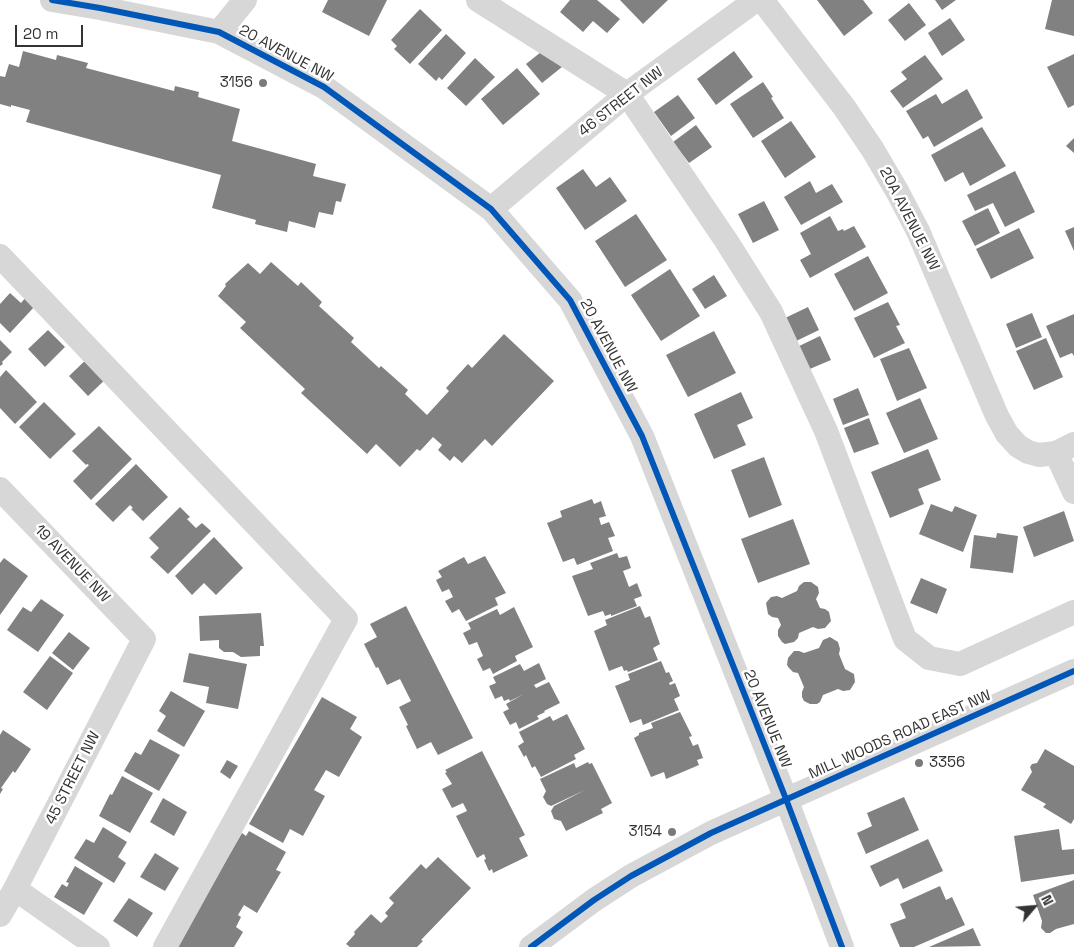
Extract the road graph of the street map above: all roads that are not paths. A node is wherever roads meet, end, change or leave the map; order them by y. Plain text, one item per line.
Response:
1 (52, 0) edge
2 (245, 0) edge
3 (756, 0) edge
4 (762, 0) edge
5 (484, 1) edge
6 (218, 32) junction
7 (627, 94) junction
8 (491, 209) junction
9 (0, 256) edge
10 (1065, 448) edge
11 (0, 489) edge
12 (1074, 492) edge
13 (1074, 612) edge
14 (144, 640) joint
15 (1074, 671) edge
16 (786, 799) junction
17 (15, 889) junction
18 (0, 915) edge
19 (98, 947) edge
20 (165, 947) edge
21 (532, 947) edge
22 (842, 947) edge

1 - 6 street, 20 AVENUE NW
2 - 6 street
3 - 7 street, 46 STREET NW
4 - 10 street, 20A AVENUE NW
5 - 7 street
6 - 8 street, 20 AVENUE NW
7 - 8 street, 46 STREET NW
7 - 13 street
8 - 16 street, 20 AVENUE NW
9 - 20 street
10 - 12 street
11 - 14 street, 19 AVENUE NW
14 - 17 street, 45 STREET NW
15 - 16 street, MILL WOODS ROAD EAST NW
16 - 21 street, MILL WOODS ROAD EAST NW
16 - 22 street, 20 AVENUE NW
17 - 18 street, 45 STREET NW
17 - 19 street

